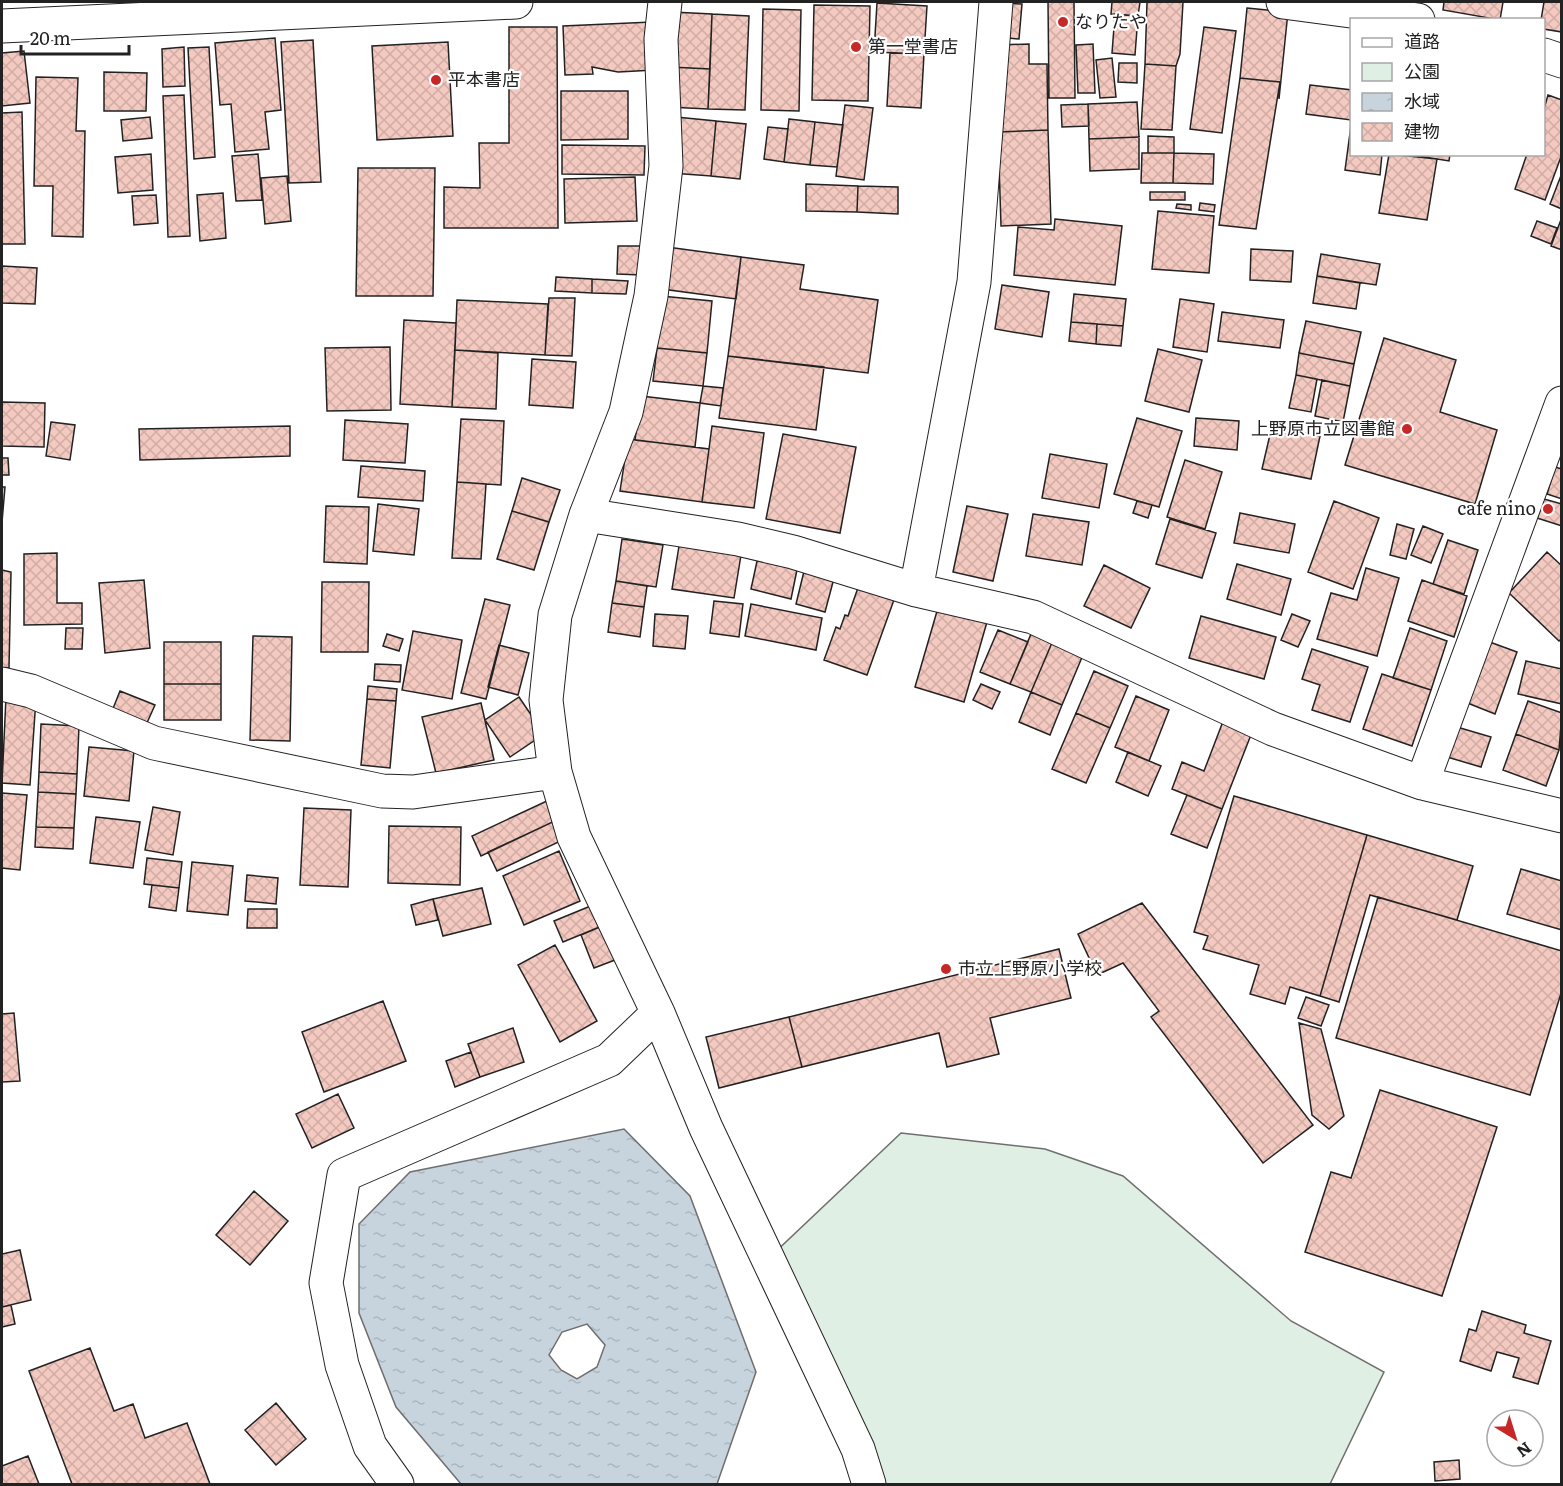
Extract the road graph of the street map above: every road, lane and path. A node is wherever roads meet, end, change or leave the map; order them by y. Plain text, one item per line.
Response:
1 (516, 2) edge
2 (665, 2) edge
3 (996, 2) edge
4 (1283, 2) edge
5 (1403, 18) edge
6 (2, 26) edge
7 (1545, 56) edge
8 (1562, 61) edge
9 (1562, 403) edge
10 (586, 515) junction
11 (916, 590) junction
12 (2, 684) edge
13 (555, 772) junction
14 (1422, 783) junction
15 (1562, 816) edge
16 (658, 1013) junction
17 (397, 1485) edge
18 (869, 1485) edge

1 - 6 main road
2 - 10 main road
3 - 11 main road
4 - 5 main road
7 - 8 main road
9 - 14 main road
10 - 11 main road
10 - 13 main road
11 - 14 main road
12 - 13 main road
13 - 16 main road
14 - 15 main road
16 - 17 main road
16 - 18 main road

